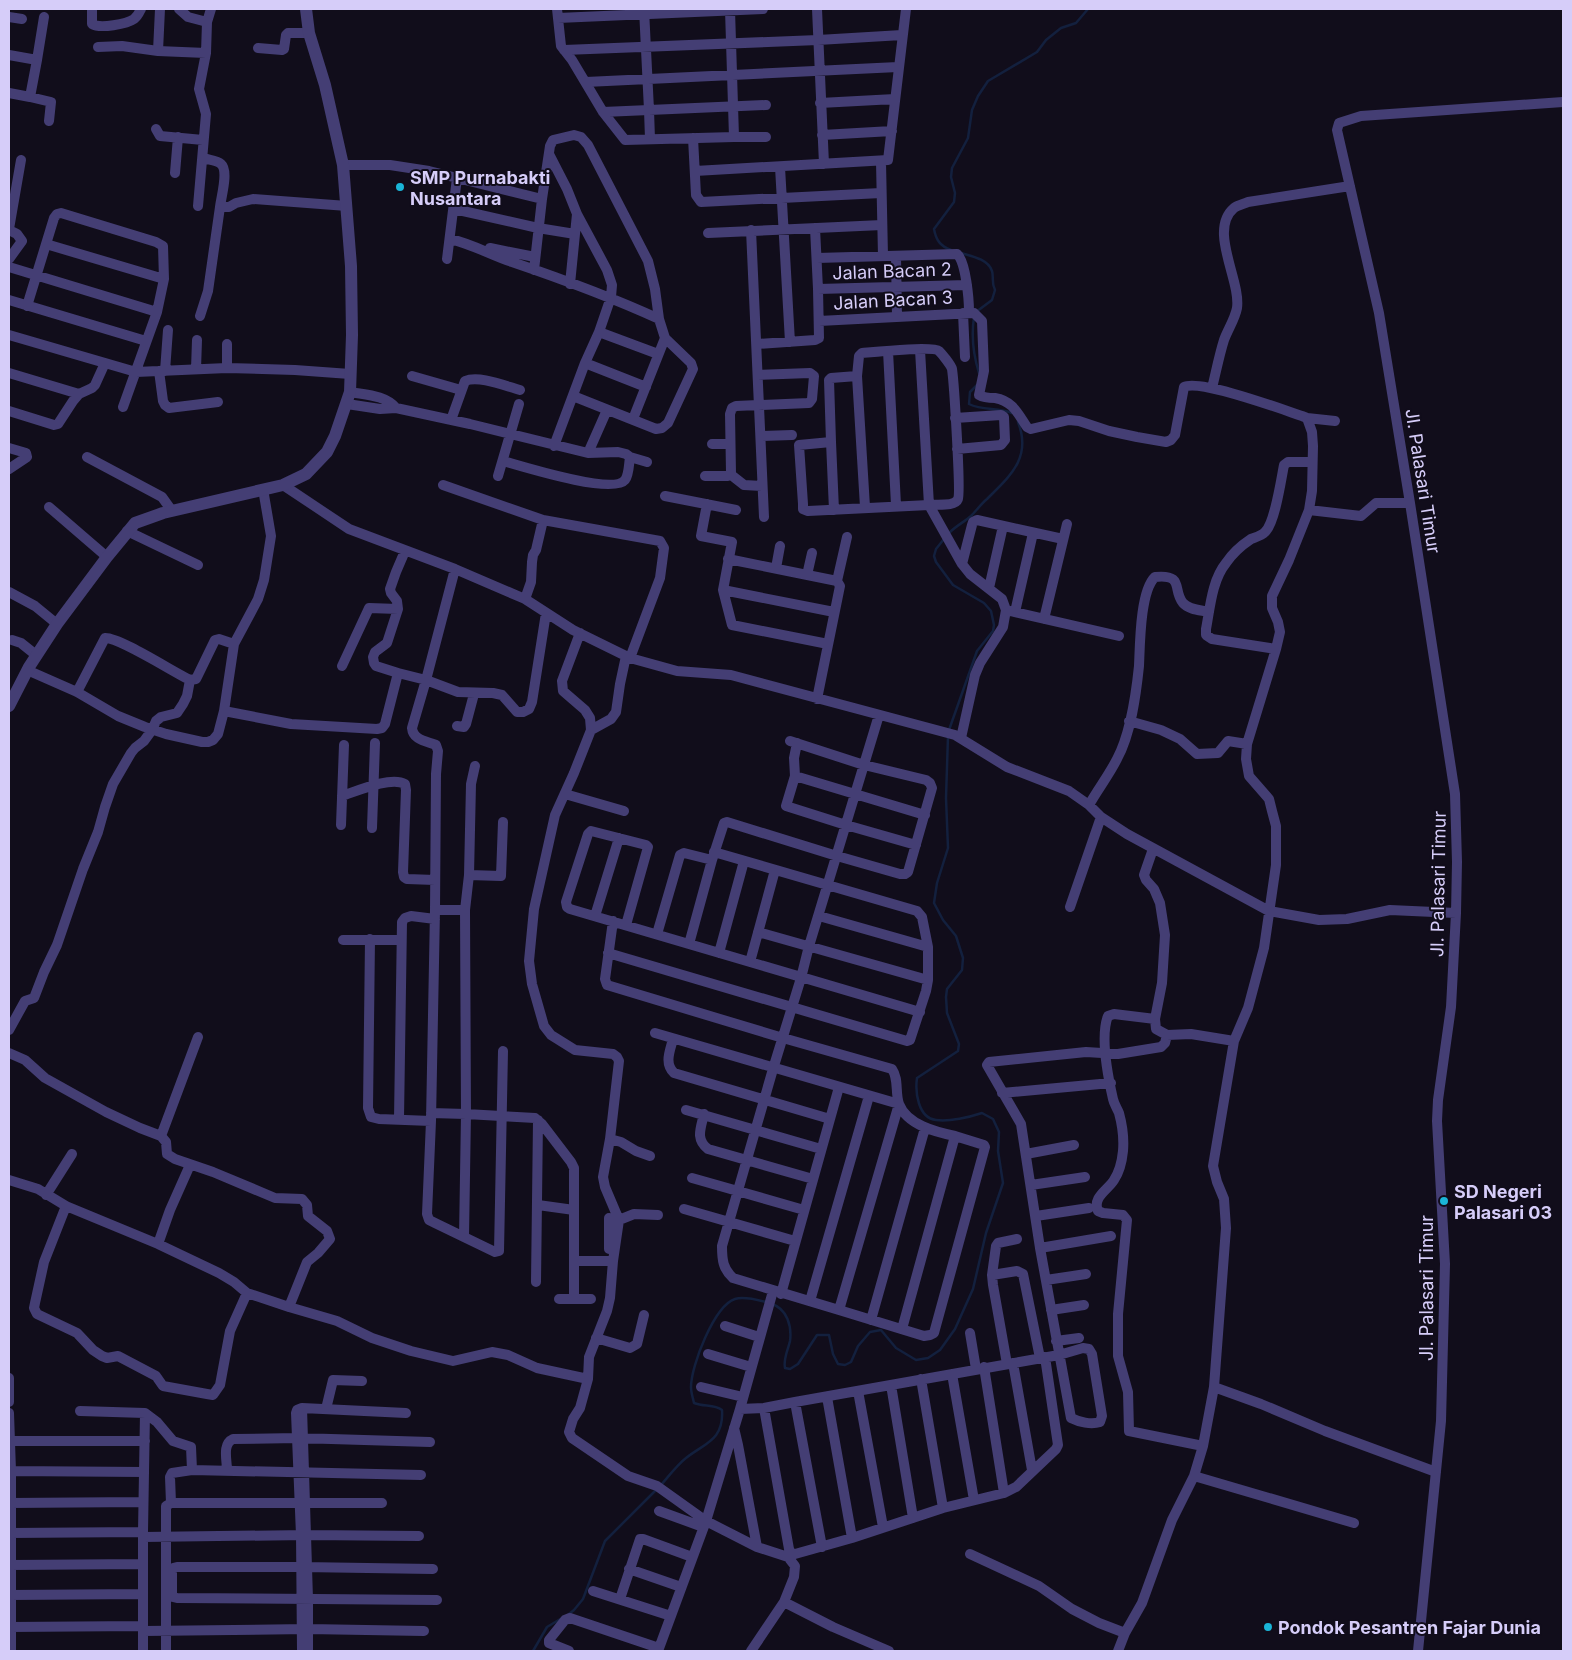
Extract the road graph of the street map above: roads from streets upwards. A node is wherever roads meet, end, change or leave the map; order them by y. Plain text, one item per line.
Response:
1 (92, 9) edge
2 (141, 9) edge
3 (160, 9) edge
4 (178, 9) edge
5 (211, 9) edge
6 (306, 9) edge
7 (763, 9) edge
8 (817, 9) edge
9 (906, 9) edge
10 (723, 10) edge
11 (644, 11) edge
12 (558, 13) edge
13 (9, 17) edge
14 (44, 17) dead end
15 (22, 19) dead end
16 (207, 22) junction
17 (309, 33) junction
18 (902, 35) junction
19 (818, 40) junction
20 (731, 43) junction
21 (645, 46) junction
22 (98, 47) dead end
23 (258, 48) dead end
24 (564, 50) junction
25 (158, 51) junction
26 (206, 53) junction
27 (9, 55) edge
28 (37, 60) junction
29 (898, 67) junction
30 (819, 70) junction
31 (732, 74) junction
32 (647, 78) junction
33 (586, 82) junction
34 (9, 93) edge
35 (30, 97) junction
36 (895, 99) junction
37 (1563, 102) edge
38 (820, 103) junction
39 (734, 105) junction
40 (766, 105) dead end
41 (649, 110) junction
42 (603, 112) junction
43 (49, 121) dead end
44 (156, 129) dead end
45 (892, 131) junction
46 (822, 134) junction
47 (178, 137) junction
48 (734, 137) junction
49 (766, 137) dead end
50 (650, 138) junction
51 (693, 138) junction
52 (203, 140) junction
53 (549, 154) junction
54 (203, 158) junction
55 (21, 160) dead end
56 (881, 162) junction
57 (343, 164) junction
58 (824, 164) junction
59 (780, 167) junction
60 (695, 171) junction
61 (175, 173) dead end
62 (458, 178) junction
63 (1350, 186) junction
64 (881, 193) junction
65 (542, 199) junction
66 (782, 199) junction
67 (198, 206) dead end
68 (347, 206) junction
69 (220, 207) junction
70 (454, 209) junction
71 (577, 214) junction
72 (882, 225) junction
73 (538, 228) junction
74 (815, 228) junction
75 (784, 229) junction
76 (751, 230) junction
77 (10, 231) edge
78 (708, 233) dead end
79 (575, 234) junction
80 (450, 239) junction
81 (46, 244) junction
82 (471, 245) junction
83 (883, 256) junction
84 (896, 257) junction
85 (535, 258) junction
86 (817, 258) junction
87 (9, 259) edge
88 (447, 259) dead end
89 (9, 267) edge
90 (534, 270) junction
91 (36, 275) junction
92 (164, 279) junction
93 (570, 284) junction
94 (967, 284) junction
95 (896, 288) junction
96 (818, 289) junction
97 (611, 297) junction
98 (9, 300) edge
99 (27, 306) junction
100 (157, 312) junction
101 (971, 314) junction
102 (200, 316) dead end
103 (897, 317) junction
104 (659, 319) junction
105 (819, 321) junction
106 (168, 330) dead end
107 (599, 332) junction
108 (9, 335) edge
109 (665, 338) junction
110 (196, 340) dead end
111 (146, 341) junction
112 (790, 342) junction
113 (227, 344) dead end
114 (757, 344) junction
115 (920, 350) junction
116 (888, 351) junction
117 (658, 354) junction
118 (965, 357) dead end
119 (585, 362) junction
120 (105, 363) junction
121 (227, 368) junction
122 (196, 369) junction
123 (162, 371) junction
124 (136, 372) junction
125 (9, 373) edge
126 (350, 374) junction
127 (758, 375) junction
128 (412, 376) dead end
129 (814, 376) junction
130 (857, 376) junction
131 (829, 380) junction
132 (646, 386) junction
133 (1212, 388) junction
134 (461, 390) junction
135 (520, 390) dead end
136 (79, 394) junction
137 (573, 396) junction
138 (348, 398) junction
139 (218, 402) dead end
140 (519, 404) dead end
141 (759, 406) junction
142 (123, 407) dead end
143 (607, 410) junction
144 (9, 411) edge
145 (955, 418) junction
146 (1307, 418) junction
147 (633, 419) junction
148 (451, 420) junction
149 (1335, 421) dead end
150 (510, 433) junction
151 (792, 435) dead end
152 (761, 436) junction
153 (831, 442) junction
154 (712, 444) dead end
155 (730, 444) junction
156 (554, 446) junction
157 (9, 448) edge
158 (957, 449) junction
159 (588, 453) junction
160 (87, 457) dead end
161 (630, 457) junction
162 (503, 461) junction
163 (647, 462) dead end
164 (1312, 462) junction
165 (9, 469) edge
166 (730, 474) junction
167 (498, 476) dead end
168 (705, 476) dead end
169 (283, 485) junction
170 (443, 485) dead end
171 (762, 486) junction
172 (263, 489) junction
173 (664, 496) dead end
174 (1410, 503) junction
175 (707, 504) junction
176 (929, 505) junction
177 (896, 506) junction
178 (49, 507) dead end
179 (866, 507) junction
180 (736, 510) dead end
181 (834, 510) junction
182 (1309, 510) junction
183 (172, 511) junction
184 (764, 517) dead end
185 (543, 520) junction
186 (1067, 524) dead end
187 (1003, 526) junction
188 (127, 531) junction
189 (1033, 533) junction
190 (847, 537) dead end
191 (1063, 540) junction
192 (780, 546) dead end
193 (405, 551) junction
194 (812, 553) dead end
195 (106, 557) junction
196 (728, 559) junction
197 (962, 564) junction
198 (198, 565) dead end
199 (776, 568) junction
200 (455, 569) junction
201 (807, 575) junction
202 (837, 581) junction
203 (989, 588) junction
204 (723, 590) junction
205 (9, 592) edge
206 (525, 599) junction
207 (398, 609) junction
208 (1011, 611) junction
209 (834, 612) junction
210 (1210, 612) junction
211 (546, 613) junction
212 (1044, 619) junction
213 (57, 624) junction
214 (580, 634) junction
215 (1119, 636) dead end
216 (12, 640) dead end
217 (234, 644) junction
218 (828, 644) junction
219 (1276, 649) junction
220 (36, 655) junction
221 (628, 657) junction
222 (342, 666) dead end
223 (27, 670) junction
224 (398, 673) junction
225 (190, 680) junction
226 (426, 680) junction
227 (77, 692) junction
228 (474, 694) junction
229 (817, 698) junction
230 (9, 706) edge
231 (224, 711) junction
232 (879, 715) junction
233 (1129, 721) junction
234 (457, 726) dead end
235 (152, 730) junction
236 (591, 730) junction
237 (958, 737) junction
238 (375, 743) dead end
239 (1247, 744) junction
240 (344, 745) dead end
241 (864, 764) junction
242 (474, 766) dead end
243 (795, 776) junction
244 (374, 785) junction
245 (565, 794) junction
246 (855, 794) junction
247 (342, 796) junction
248 (1089, 805) junction
249 (624, 811) dead end
250 (925, 815) junction
251 (1101, 817) junction
252 (503, 822) dead end
253 (341, 825) dead end
254 (846, 825) junction
255 (372, 828) dead end
256 (619, 838) junction
257 (916, 844) junction
258 (1153, 849) junction
259 (713, 856) junction
260 (837, 856) junction
261 (744, 860) junction
262 (775, 870) junction
263 (470, 875) junction
264 (435, 880) junction
265 (828, 886) junction
266 (1070, 907) dead end
267 (465, 910) junction
268 (1269, 911) junction
269 (1456, 913) junction
270 (435, 914) junction
271 (595, 916) junction
272 (819, 916) junction
273 (612, 921) junction
274 (626, 925) junction
275 (758, 932) junction
276 (657, 934) junction
277 (370, 939) junction
278 (343, 940) dead end
279 (401, 940) junction
280 (689, 944) junction
281 (809, 946) junction
282 (928, 947) junction
283 (718, 953) junction
284 (608, 954) junction
285 (750, 962) junction
286 (801, 978) junction
287 (928, 980) junction
288 (792, 1007) junction
289 (920, 1012) junction
290 (1155, 1019) junction
291 (9, 1030) edge
292 (655, 1033) dead end
293 (1167, 1035) junction
294 (198, 1037) dead end
295 (783, 1038) junction
296 (673, 1039) junction
297 (1234, 1041) junction
298 (503, 1051) dead end
299 (9, 1053) edge
300 (1105, 1053) junction
301 (773, 1069) junction
302 (1111, 1083) junction
303 (838, 1087) junction
304 (1002, 1093) junction
305 (869, 1096) junction
306 (765, 1099) junction
307 (899, 1104) junction
308 (686, 1110) dead end
309 (466, 1114) junction
310 (704, 1114) junction
311 (502, 1116) junction
312 (431, 1117) junction
313 (830, 1119) junction
314 (399, 1120) junction
315 (538, 1120) junction
316 (925, 1128) junction
317 (756, 1129) junction
318 (160, 1136) junction
319 (955, 1136) junction
320 (610, 1139) junction
321 (1074, 1146) dead end
322 (821, 1149) junction
323 (72, 1154) dead end
324 (1026, 1154) junction
325 (650, 1156) dead end
326 (747, 1161) junction
327 (190, 1165) junction
328 (1085, 1177) dead end
329 (692, 1178) dead end
330 (813, 1179) junction
331 (9, 1180) edge
332 (1031, 1185) junction
333 (738, 1191) junction
334 (46, 1195) junction
335 (538, 1205) junction
336 (66, 1206) junction
337 (1089, 1208) dead end
338 (684, 1209) dead end
339 (574, 1210) junction
340 (804, 1210) junction
341 (658, 1215) dead end
342 (1036, 1216) junction
343 (614, 1219) junction
344 (729, 1222) junction
345 (1111, 1236) dead end
346 (464, 1237) junction
347 (1017, 1238) dead end
348 (795, 1241) junction
349 (158, 1244) junction
350 (1040, 1248) junction
351 (574, 1260) junction
352 (611, 1261) junction
353 (1086, 1274) dead end
354 (992, 1275) junction
355 (1046, 1280) junction
356 (536, 1282) dead end
357 (248, 1293) junction
358 (775, 1294) junction
359 (559, 1299) dead end
360 (574, 1299) junction
361 (591, 1299) dead end
362 (810, 1301) junction
363 (1084, 1305) dead end
364 (289, 1307) junction
365 (839, 1310) junction
366 (1051, 1310) junction
367 (644, 1315) dead end
368 (871, 1320) junction
369 (725, 1326) dead end
370 (902, 1329) junction
371 (970, 1334) dead end
372 (759, 1337) junction
373 (596, 1338) junction
374 (1079, 1338) dead end
375 (1056, 1341) junction
376 (708, 1354) dead end
377 (1059, 1354) junction
378 (1042, 1357) junction
379 (1010, 1363) junction
380 (750, 1367) junction
381 (980, 1368) junction
382 (952, 1374) junction
383 (9, 1378) edge
384 (588, 1379) junction
385 (921, 1379) junction
386 (362, 1381) dead end
387 (891, 1385) junction
388 (1214, 1386) junction
389 (701, 1387) dead end
390 (858, 1391) junction
391 (827, 1396) junction
392 (743, 1397) junction
393 (9, 1402) edge
394 (795, 1402) junction
395 (764, 1408) junction
396 (326, 1409) junction
397 (740, 1409) junction
398 (80, 1410) dead end
399 (406, 1412) dead end
400 (9, 1413) edge
401 (145, 1413) junction
402 (734, 1427) junction
403 (301, 1439) junction
404 (9, 1441) edge
405 (145, 1441) junction
406 (430, 1442) dead end
407 (1203, 1446) junction
408 (192, 1470) junction
409 (227, 1470) junction
410 (1032, 1470) junction
411 (302, 1471) junction
412 (10, 1472) edge
413 (144, 1472) junction
414 (1436, 1472) junction
415 (421, 1475) dead end
416 (1194, 1476) junction
417 (1004, 1493) junction
418 (974, 1500) junction
419 (143, 1502) junction
420 (10, 1503) edge
421 (172, 1503) junction
422 (303, 1504) junction
423 (382, 1504) dead end
424 (943, 1508) junction
425 (659, 1512) dead end
426 (913, 1518) junction
427 (1354, 1523) dead end
428 (705, 1524) junction
429 (883, 1527) junction
430 (10, 1533) edge
431 (143, 1535) junction
432 (304, 1535) junction
433 (419, 1536) dead end
434 (166, 1537) junction
435 (852, 1538) junction
436 (757, 1547) junction
437 (822, 1548) junction
438 (970, 1554) dead end
439 (789, 1555) junction
440 (692, 1557) junction
441 (143, 1564) junction
442 (10, 1566) edge
443 (304, 1567) junction
444 (433, 1569) dead end
445 (629, 1569) junction
446 (681, 1587) junction
447 (593, 1591) dead end
448 (143, 1594) junction
449 (10, 1595) edge
450 (305, 1598) junction
451 (437, 1600) dead end
452 (620, 1600) junction
453 (784, 1602) junction
454 (671, 1616) junction
455 (10, 1627) edge
456 (143, 1628) junction
457 (305, 1629) junction
458 (166, 1631) junction
459 (424, 1631) dead end
460 (1125, 1633) junction
461 (658, 1650) edge
462 (11, 1651) edge
463 (143, 1651) edge
464 (166, 1651) edge
465 (302, 1651) edge
466 (308, 1651) edge
467 (569, 1651) edge
468 (751, 1651) edge
469 (889, 1651) edge
470 (1118, 1651) edge
471 (1418, 1651) edge

1 - 2 street
3 - 25 street
4 - 16 street
5 - 16 street
6 - 17 street
7 - 10 street
8 - 19 street
9 - 18 street
10 - 11 street
10 - 20 street
11 - 12 street
11 - 21 street
12 - 24 street
13 - 15 street
14 - 28 street
16 - 26 street
17 - 23 street
17 - 57 street
18 - 19 street
18 - 29 street
19 - 20 street
19 - 30 street
20 - 21 street
20 - 31 street
21 - 24 street
21 - 32 street
22 - 25 street
24 - 33 street
25 - 26 street
26 - 52 street
27 - 28 street
28 - 35 street
29 - 30 street
29 - 36 street
30 - 31 street
30 - 38 street
31 - 32 street
31 - 39 street
32 - 33 street
32 - 41 street
33 - 42 street
34 - 35 street
35 - 43 street
36 - 38 street
36 - 45 street
37 - 63 street, Jl. Palasari Timur
38 - 46 street
39 - 40 street
39 - 41 street
39 - 48 street
41 - 42 street
41 - 50 street
42 - 50 street
44 - 47 street
45 - 46 street
45 - 56 street
46 - 58 street
47 - 52 street
47 - 61 street
48 - 49 street
48 - 51 street
50 - 51 street
51 - 60 street
52 - 54 street
53 - 65 street
53 - 71 street
53 - 104 street
54 - 67 street
54 - 69 street
55 - 77 street
56 - 58 street
56 - 64 street
57 - 62 street
57 - 68 street
58 - 59 street
59 - 60 street
59 - 66 street
60 - 66 street
62 - 65 street
62 - 70 street
63 - 133 street
63 - 174 street, Jl. Palasari Timur
64 - 66 street
64 - 72 street
65 - 73 street
66 - 75 street
68 - 69 street
68 - 126 street
69 - 102 street
70 - 73 street
70 - 80 street
71 - 79 street
71 - 97 street
72 - 74 street
72 - 83 street
73 - 79 street
73 - 85 street
74 - 75 street
74 - 86 street
75 - 76 street
75 - 112 street
76 - 78 street
76 - 114 street
77 - 87 street
79 - 93 street
80 - 82 street
80 - 88 street
81 - 91 street
81 - 92 street
81 - 92 street
82 - 85 street
82 - 90 street
83 - 84 street
83 - 86 street
84 - 94 street
84 - 95 street
85 - 90 street
86 - 96 street
89 - 91 street
90 - 93 street
91 - 99 street
91 - 100 street
92 - 100 street
93 - 97 street
94 - 95 street, Jalan Bacan 2
94 - 101 street
95 - 96 street, Jalan Bacan 2
95 - 103 street
96 - 105 street
97 - 104 street
97 - 107 street
98 - 99 street
99 - 111 street
100 - 111 street
101 - 103 street, Jalan Bacan 3
101 - 118 street
101 - 133 street
103 - 105 street, Jalan Bacan 3
104 - 109 street
105 - 112 street
106 - 123 street
107 - 117 street
107 - 119 street
108 - 120 street
109 - 117 street
109 - 147 street
110 - 122 street
111 - 124 street
112 - 114 street
113 - 121 street
114 - 127 street
115 - 116 street
115 - 145 street
115 - 176 street
116 - 130 street
116 - 177 street
117 - 132 street
119 - 132 street
119 - 137 street
120 - 124 street
120 - 136 street
121 - 122 street
121 - 126 street
122 - 123 street
123 - 124 street
123 - 139 street
124 - 142 street
125 - 136 street
126 - 138 street
127 - 129 street
127 - 141 street
128 - 134 street
129 - 131 street
129 - 141 street
130 - 131 street
130 - 179 street
131 - 153 street
132 - 147 street
133 - 146 street
134 - 135 street
134 - 148 street
136 - 144 street
137 - 143 street
137 - 156 street
138 - 148 street
138 - 169 street
140 - 150 street
141 - 152 street
141 - 155 street
143 - 147 street
143 - 159 street
145 - 158 street
145 - 158 street
146 - 149 street
146 - 164 street
148 - 150 street
150 - 156 street
150 - 162 street
151 - 152 street
152 - 171 street
153 - 181 street
153 - 181 street
154 - 155 street
155 - 166 street
156 - 159 street
157 - 165 street
158 - 176 street
159 - 161 street
160 - 183 street
161 - 162 street
161 - 163 street
162 - 167 street
164 - 182 street
164 - 210 street
166 - 168 street
166 - 171 street
169 - 172 street
169 - 193 street
170 - 185 street
171 - 184 street
172 - 183 street
172 - 217 street
173 - 175 street
174 - 182 street
174 - 269 street, Jl. Palasari Timur
175 - 180 street
175 - 196 street
176 - 177 street
176 - 197 street
177 - 179 street
178 - 195 street
179 - 181 street
182 - 219 street
183 - 188 street
185 - 206 street
185 - 221 street
186 - 191 street
187 - 189 street
187 - 197 street
187 - 203 street
188 - 195 street
188 - 198 street
189 - 191 street
189 - 208 street
190 - 202 street
191 - 212 street
192 - 199 street
193 - 200 street
193 - 207 street
194 - 201 street
195 - 213 street
196 - 199 street
196 - 204 street
197 - 203 street
199 - 201 street
200 - 206 street
200 - 226 street
201 - 202 street
202 - 209 street
203 - 208 street
204 - 209 street
204 - 218 street
205 - 213 street
206 - 211 street
207 - 222 street
207 - 224 street
208 - 212 street
208 - 237 street
209 - 218 street
210 - 219 street
210 - 233 street
211 - 214 street
211 - 228 street
212 - 215 street
213 - 220 street
214 - 221 street
214 - 236 street
216 - 220 street
217 - 225 street
217 - 231 street
218 - 229 street
219 - 239 street
220 - 223 street
221 - 229 street
221 - 236 street
223 - 227 street
223 - 230 street
224 - 226 street
224 - 231 street
225 - 227 street
225 - 235 street
226 - 228 street
226 - 264 street
227 - 235 street
228 - 234 street
229 - 232 street
231 - 235 street
232 - 237 street
232 - 241 street
233 - 239 street
233 - 248 street
235 - 291 street
236 - 245 street
237 - 248 street
238 - 244 street
239 - 268 street
240 - 247 street
241 - 243 street
241 - 246 street
241 - 250 street
242 - 263 street
243 - 246 street
243 - 254 street
244 - 247 street
244 - 255 street
244 - 264 street
245 - 249 street
245 - 320 street
246 - 250 street
246 - 254 street
247 - 253 street
248 - 251 street
250 - 257 street
251 - 258 street
251 - 266 street
252 - 263 street
254 - 257 street
254 - 260 street
256 - 271 street
256 - 271 street
256 - 274 street
257 - 260 street
258 - 268 street
258 - 290 street
259 - 260 street
259 - 261 street
259 - 276 street
259 - 280 street
260 - 265 street
261 - 262 street
261 - 283 street
262 - 265 street
262 - 275 street
263 - 267 street
264 - 270 street
265 - 272 street
265 - 282 street
267 - 270 street
267 - 309 street
268 - 269 street
268 - 297 street
269 - 414 street, Jl. Palasari Timur
270 - 279 street
270 - 312 street
271 - 273 street
272 - 281 street
272 - 282 street
273 - 274 street
273 - 284 street
274 - 276 street
275 - 281 street
275 - 285 street
276 - 280 street
277 - 278 street
277 - 279 street
277 - 314 street
279 - 314 street
280 - 283 street
281 - 286 street
281 - 287 street
282 - 287 street
283 - 285 street
284 - 288 street
284 - 295 street
285 - 286 street
286 - 288 street
286 - 289 street
287 - 289 street
288 - 289 street
288 - 295 street
290 - 293 street
290 - 300 street
292 - 296 street
293 - 297 street
293 - 300 street
294 - 318 street
295 - 301 street
295 - 307 street
296 - 301 street
296 - 306 street
297 - 388 street
298 - 311 street
299 - 318 street
300 - 302 street
300 - 304 street
301 - 303 street
301 - 306 street
302 - 304 street
302 - 407 street
303 - 305 street
303 - 313 street
304 - 324 street
305 - 307 street
305 - 362 street
306 - 313 street
306 - 317 street
307 - 316 street
307 - 365 street
308 - 310 street
309 - 311 street
309 - 312 street
309 - 346 street
310 - 317 street
310 - 326 street
311 - 315 street
311 - 346 street
312 - 314 street
312 - 346 street
313 - 322 street
315 - 335 street
315 - 339 street
316 - 319 street
316 - 368 street
317 - 322 street
317 - 326 street
318 - 327 street
319 - 370 street
319 - 370 street
320 - 325 street
320 - 343 street
321 - 324 street
322 - 330 street
323 - 334 street
324 - 332 street
326 - 330 street
326 - 333 street
327 - 349 street
327 - 364 street
328 - 332 street
329 - 333 street
330 - 340 street
331 - 334 street
332 - 342 street
333 - 340 street
333 - 344 street
334 - 336 street
335 - 339 street
335 - 356 street
336 - 349 street
336 - 357 street
337 - 342 street
338 - 344 street
339 - 351 street
340 - 348 street
341 - 343 street
342 - 350 street
343 - 352 street
344 - 348 street
344 - 358 street
345 - 350 street
347 - 354 street
348 - 358 street
349 - 357 street
350 - 355 street
351 - 352 street
351 - 360 street
352 - 373 street
353 - 355 street
354 - 378 street
354 - 379 street
355 - 366 street
357 - 364 street
358 - 362 street
358 - 372 street
359 - 360 street
360 - 361 street
362 - 365 street
363 - 366 street
364 - 384 street
365 - 368 street
366 - 375 street
367 - 373 street
368 - 370 street
369 - 372 street
371 - 381 street
372 - 380 street
373 - 384 street
374 - 375 street
375 - 377 street
376 - 380 street
377 - 377 street
377 - 378 street
378 - 379 street
378 - 410 street
379 - 381 street
379 - 410 street
380 - 392 street
381 - 382 street
381 - 417 street
382 - 385 street
382 - 418 street
383 - 393 street
384 - 428 street
385 - 387 street
385 - 424 street
386 - 396 street
387 - 390 street
387 - 426 street
388 - 407 street
388 - 414 street
389 - 392 street
390 - 391 street
390 - 429 street
391 - 394 street
391 - 435 street
392 - 397 street
394 - 395 street
394 - 437 street
395 - 397 street
395 - 439 street
396 - 399 street
396 - 403 street
397 - 402 street
398 - 401 street
400 - 404 street
401 - 405 street
401 - 408 street
402 - 428 street
402 - 436 street
403 - 406 street
403 - 409 street
403 - 411 street
404 - 405 street
404 - 412 street
405 - 413 street
407 - 416 street
408 - 409 street
408 - 421 street
409 - 411 street
410 - 417 street
411 - 415 street
411 - 422 street
412 - 413 street
412 - 420 street
413 - 419 street
414 - 471 street, Jl. Palasari Timur
416 - 427 street
416 - 460 street
417 - 418 street
418 - 424 street
419 - 420 street
419 - 431 street
420 - 430 street
421 - 422 street
421 - 434 street
422 - 423 street
422 - 432 street
424 - 426 street
425 - 428 street
426 - 429 street
428 - 436 street
428 - 440 street
429 - 435 street
430 - 431 street
430 - 442 street
431 - 434 street
431 - 441 street
432 - 433 street
432 - 434 street
432 - 443 street
434 - 458 street
435 - 437 street
436 - 439 street
437 - 439 street
438 - 460 street
439 - 453 street
440 - 445 street
440 - 446 street
441 - 442 street
441 - 448 street
442 - 449 street
443 - 444 street
443 - 450 street
443 - 450 street
445 - 446 street
445 - 452 street
446 - 454 street
447 - 452 street
448 - 449 street
448 - 456 street
449 - 455 street
450 - 451 street
450 - 457 street
452 - 454 street
453 - 468 street
453 - 469 street
454 - 461 street
455 - 456 street
455 - 462 street
456 - 458 street
456 - 463 street
457 - 458 street
457 - 459 street
457 - 465 street
457 - 466 street
458 - 464 street
460 - 470 street
461 - 467 street

